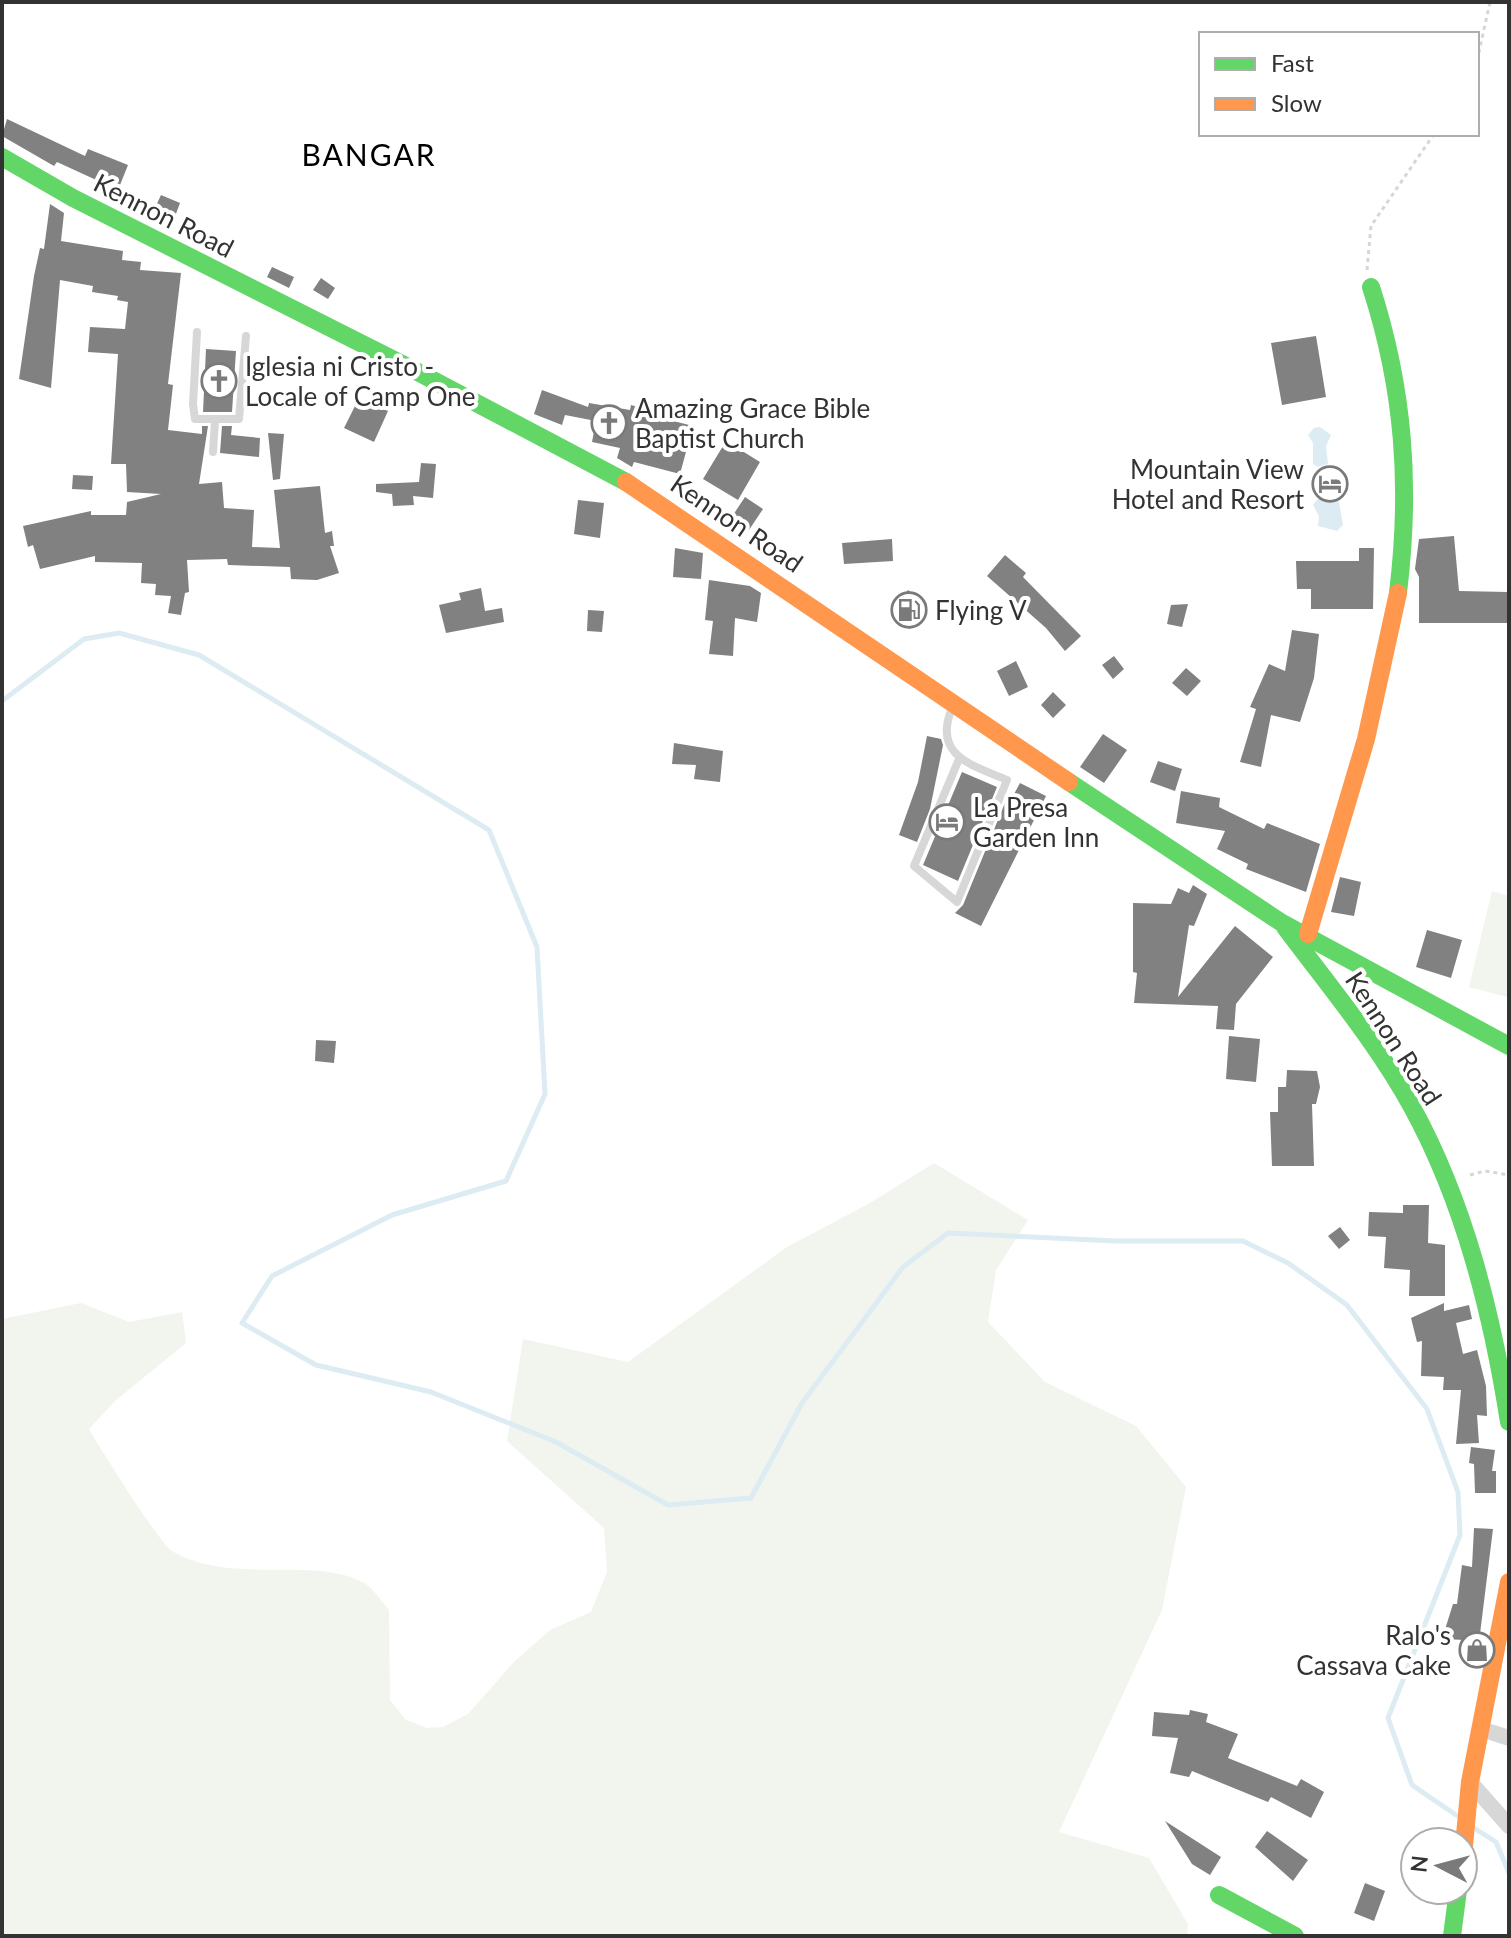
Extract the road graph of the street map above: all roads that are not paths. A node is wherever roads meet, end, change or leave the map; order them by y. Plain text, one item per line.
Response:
1 (2, 157) edge
2 (1371, 287) road end
3 (197, 332) dead end
4 (246, 336) dead end
5 (215, 421) junction
6 (213, 452) dead end
7 (953, 705) junction
8 (959, 759) junction
9 (1282, 923) junction
10 (1308, 934) junction
11 (1509, 1046) edge
12 (1509, 1422) edge
13 (1509, 1582) edge
14 (1481, 1729) junction
15 (1509, 1738) edge
16 (1469, 1791) junction
17 (1466, 1826) edge
18 (1509, 1826) edge
19 (1219, 1895) dead end
20 (1456, 1906) edge
21 (1295, 1936) edge
22 (1452, 1936) edge

1 - 7 main road, Kennon Road
2 - 10 main road
3 - 5 lane
4 - 5 lane
5 - 6 lane
7 - 8 lane
7 - 9 main road, Kennon Road
8 - 8 lane
9 - 10 main road, Kennon Road
9 - 12 main road, Kennon Road
10 - 11 main road, Kennon Road
13 - 14 main road
14 - 15 street
14 - 16 main road
16 - 17 main road
16 - 18 street
19 - 21 main road
20 - 22 main road

